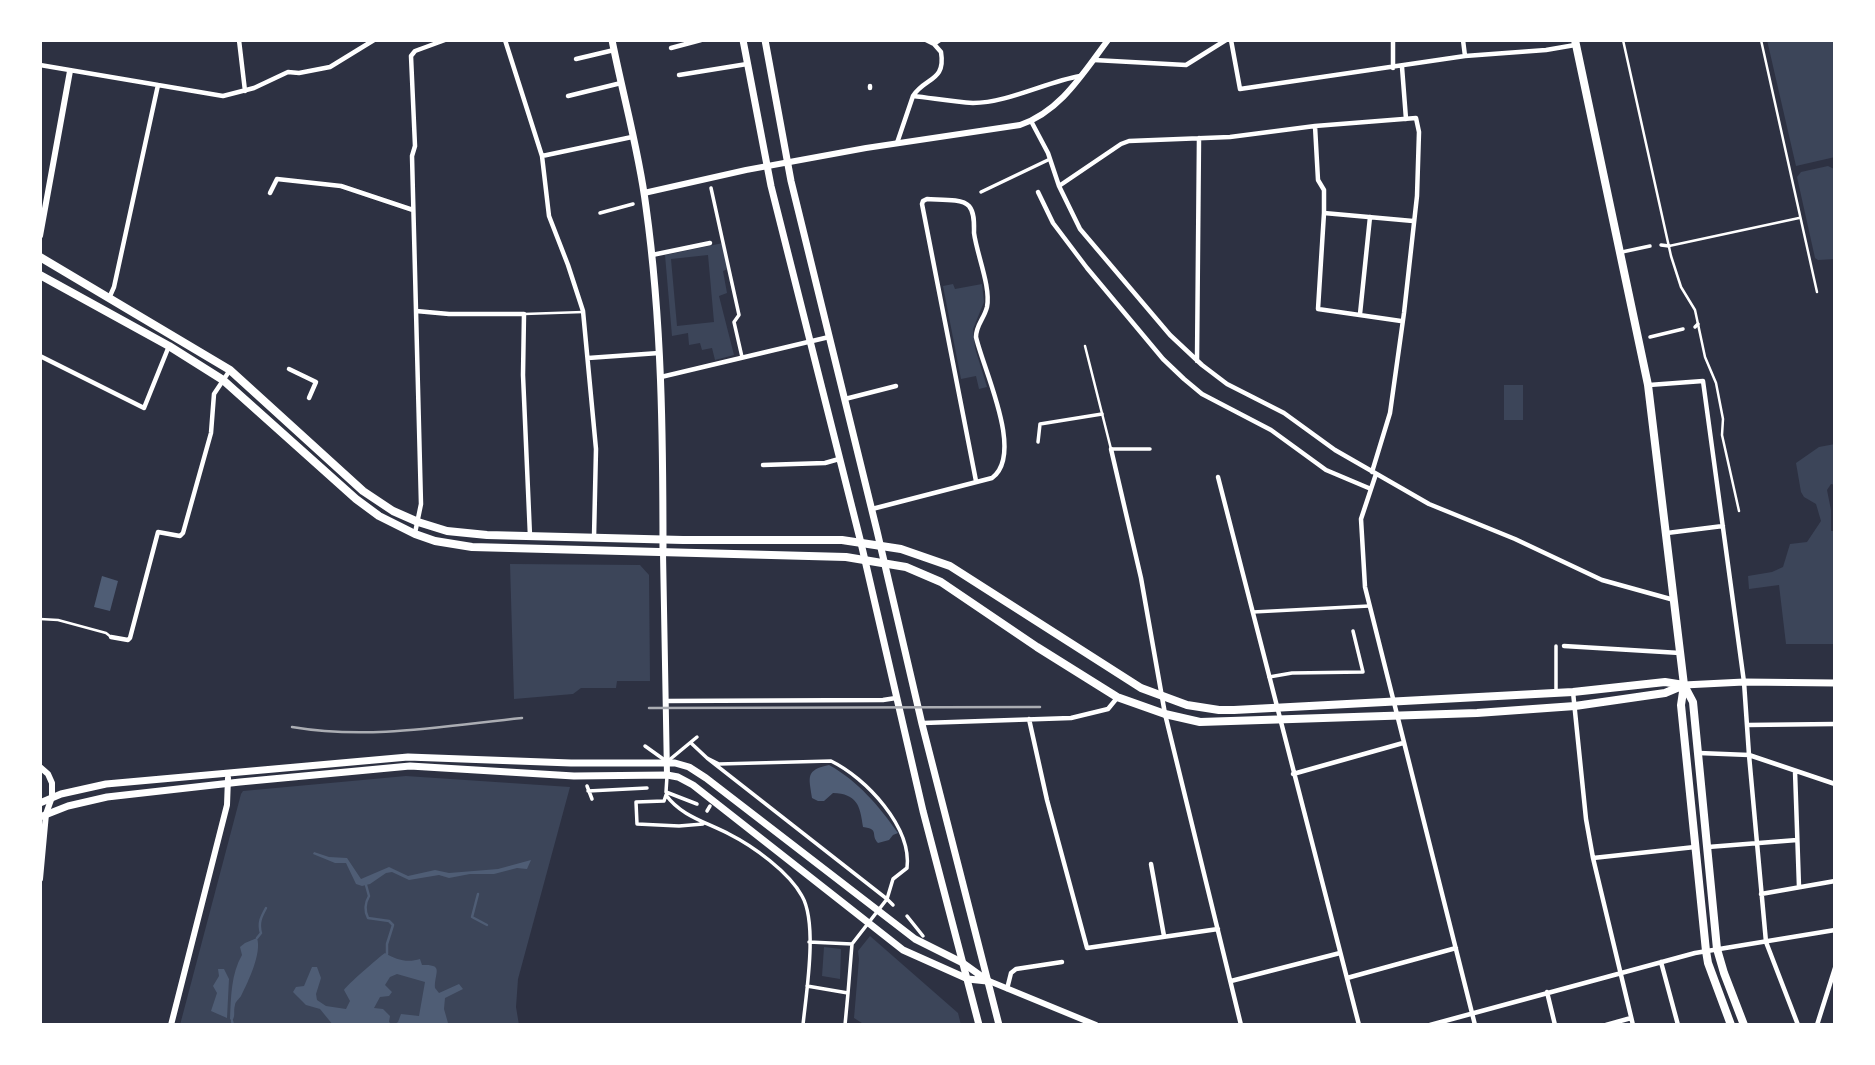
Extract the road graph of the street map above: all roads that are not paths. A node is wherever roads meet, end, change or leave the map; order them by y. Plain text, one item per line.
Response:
1 (239, 40) edge
2 (374, 40) edge
3 (445, 40) edge
4 (505, 40) edge
5 (612, 40) edge
6 (701, 40) edge
7 (743, 40) edge
8 (765, 40) edge
9 (926, 40) edge
10 (940, 40) edge
11 (1108, 40) edge
12 (1229, 40) edge
13 (1393, 40) edge
14 (1463, 40) edge
15 (1623, 40) edge
16 (1761, 40) edge
17 (1575, 43) edge
18 (934, 44) junction
19 (671, 48) dead end
20 (614, 50) junction
21 (1465, 56) junction
22 (576, 59) dead end
23 (1093, 60) junction
24 (747, 64) junction
25 (40, 65) edge
26 (1402, 67) junction
27 (1393, 68) junction
28 (70, 71) junction
29 (679, 75) dead end
30 (1081, 76) junction
31 (621, 83) junction
32 (158, 85) junction
33 (245, 91) junction
34 (568, 96) dead end
35 (913, 96) junction
36 (1406, 119) junction
37 (1031, 121) junction
38 (1315, 126) junction
39 (632, 137) junction
40 (1199, 138) junction
41 (897, 143) junction
42 (542, 156) junction
43 (1050, 159) junction
44 (787, 163) junction
45 (766, 166) junction
46 (1059, 186) junction
47 (711, 188) dead end
48 (981, 192) dead end
49 (1038, 192) dead end
50 (270, 193) dead end
51 (644, 193) junction
52 (633, 204) dead end
53 (413, 210) junction
54 (600, 213) dead end
55 (1324, 213) junction
56 (1370, 217) junction
57 (1800, 217) junction
58 (1413, 221) junction
59 (40, 236) edge
60 (710, 243) dead end
61 (1661, 245) dead end
62 (1650, 246) dead end
63 (1669, 246) junction
64 (1620, 252) junction
65 (651, 255) junction
66 (40, 257) edge
67 (40, 275) edge
68 (1816, 292) dead end
69 (110, 296) junction
70 (416, 311) junction
71 (583, 312) junction
72 (524, 314) junction
73 (1360, 314) junction
74 (1402, 321) junction
75 (1683, 329) dead end
76 (830, 337) junction
77 (1650, 337) dead end
78 (810, 341) junction
79 (169, 346) junction
80 (1085, 346) dead end
81 (659, 353) junction
82 (40, 356) edge
83 (742, 357) junction
84 (588, 358) junction
85 (1197, 361) junction
86 (289, 369) dead end
87 (230, 370) junction
88 (660, 377) junction
89 (223, 380) junction
90 (896, 386) dead end
91 (1648, 386) junction
92 (309, 398) dead end
93 (845, 399) junction
94 (1102, 414) junction
95 (1038, 442) dead end
96 (1111, 449) junction
97 (1150, 449) dead end
98 (840, 459) junction
99 (763, 465) dead end
100 (1374, 473) junction
101 (1218, 477) dead end
102 (976, 481) junction
103 (1371, 489) junction
104 (872, 509) junction
105 (1739, 511) dead end
106 (418, 522) junction
107 (1723, 526) junction
108 (1667, 533) junction
109 (415, 534) junction
110 (530, 537) junction
111 (594, 538) junction
112 (663, 539) junction
113 (861, 543) junction
114 (881, 545) junction
115 (663, 553) junction
116 (865, 559) junction
117 (885, 563) junction
118 (1675, 601) junction
119 (1369, 606) junction
120 (1253, 612) junction
121 (40, 619) edge
122 (1353, 631) dead end
123 (111, 637) joint
124 (1556, 646) dead end
125 (1564, 646) dead end
126 (1681, 653) junction
127 (1269, 677) junction
128 (1744, 682) junction
129 (1835, 683) edge
130 (1684, 685) junction
131 (1556, 692) junction
132 (1573, 692) junction
133 (1161, 696) junction
134 (1117, 697) junction
135 (896, 698) junction
136 (666, 701) junction
137 (1392, 701) junction
138 (1575, 706) junction
139 (1276, 707) junction
140 (1166, 714) junction
141 (1396, 715) junction
142 (1029, 719) junction
143 (1280, 719) junction
144 (922, 723) junction
145 (1835, 724) edge
146 (1747, 725) junction
147 (697, 737) dead end
148 (1404, 743) junction
149 (691, 744) junction
150 (645, 746) dead end
151 (1699, 753) junction
152 (1749, 755) junction
153 (707, 758) junction
154 (667, 762) junction
155 (40, 767) edge
156 (1795, 771) junction
157 (227, 772) junction
158 (1293, 774) junction
159 (667, 775) junction
160 (228, 783) junction
161 (1835, 784) edge
162 (646, 788) dead end
163 (52, 797) junction
164 (592, 799) dead end
165 (40, 803) edge
166 (699, 805) dead end
167 (710, 806) dead end
168 (706, 811) dead end
169 (43, 816) edge
170 (703, 824) junction
171 (1797, 840) junction
172 (1757, 843) junction
173 (1696, 847) junction
174 (1708, 847) junction
175 (1593, 858) junction
176 (1151, 864) dead end
177 (40, 878) edge
178 (1835, 879) edge
179 (1799, 887) junction
180 (1761, 894) junction
181 (886, 900) junction
182 (893, 905) dead end
183 (907, 916) dead end
184 (1218, 929) junction
185 (1835, 930) edge
186 (923, 936) dead end
187 (1164, 936) junction
188 (809, 942) junction
189 (1766, 942) junction
190 (852, 944) junction
191 (1456, 948) junction
192 (1717, 949) junction
193 (1706, 951) junction
194 (1340, 953) junction
195 (963, 962) junction
196 (1062, 962) dead end
197 (1661, 962) junction
198 (1835, 968) edge
199 (1621, 973) junction
200 (1347, 978) junction
201 (968, 979) junction
202 (989, 981) junction
203 (1231, 981) junction
204 (807, 986) junction
205 (1007, 989) junction
206 (1547, 992) junction
207 (848, 993) junction
208 (1472, 1013) junction
209 (1074, 1016) junction
210 (1632, 1018) junction
211 (846, 1023) edge
212 (171, 1025) edge
213 (803, 1025) edge
214 (854, 1025) edge
215 (979, 1025) edge
216 (999, 1025) edge
217 (1070, 1025) edge
218 (1096, 1025) edge
219 (1241, 1025) edge
220 (1359, 1025) edge
221 (1430, 1025) edge
222 (1475, 1025) edge
223 (1555, 1025) edge
224 (1606, 1025) edge
225 (1633, 1025) edge
226 (1678, 1025) edge
227 (1731, 1025) edge
228 (1744, 1025) edge
229 (1798, 1025) edge
230 (1817, 1025) edge

1 - 33 street
2 - 33 street
3 - 53 street
4 - 42 street
5 - 20 main road
6 - 19 street
7 - 24 main road
8 - 44 main road
9 - 18 street
10 - 18 street
11 - 23 street
12 - 23 street
12 - 27 street
13 - 27 street
14 - 21 street
15 - 63 lane
16 - 57 lane
17 - 21 street
17 - 64 highway
18 - 35 street
20 - 22 street
20 - 31 main road
21 - 26 street
23 - 30 street
24 - 29 street
24 - 45 main road
25 - 28 street
26 - 27 street
26 - 36 street
28 - 32 street
28 - 59 street
30 - 35 street
30 - 37 street
31 - 34 street
31 - 39 main road
32 - 33 street
32 - 69 street
35 - 41 street
36 - 38 street
36 - 58 street
37 - 41 street
37 - 43 street
38 - 40 street
38 - 55 street
39 - 42 street
39 - 51 main road
40 - 46 street
40 - 85 street
41 - 44 street
42 - 71 street
43 - 46 street
43 - 48 street
44 - 45 street
44 - 76 main road
45 - 51 street
45 - 78 main road
46 - 85 street
47 - 83 street
49 - 103 street
50 - 53 street
51 - 65 main road
52 - 54 street
53 - 70 street
55 - 56 street
55 - 73 street
56 - 58 street
56 - 73 street
57 - 63 lane
57 - 68 lane
58 - 74 street
60 - 65 street
61 - 63 street
62 - 64 street
63 - 105 lane
64 - 91 highway
65 - 81 main road
66 - 69 highway
67 - 79 highway
69 - 87 highway
70 - 72 street
70 - 106 street
71 - 72 lane
71 - 84 street
72 - 110 street
73 - 74 street
74 - 100 street
75 - 77 street
76 - 78 street
76 - 93 main road
78 - 83 street
78 - 98 main road
79 - 82 street
79 - 89 highway
80 - 94 lane
81 - 84 street
81 - 88 main road
83 - 88 street
84 - 111 street
85 - 100 street
86 - 92 street
87 - 89 street
87 - 106 highway
88 - 112 main road
89 - 109 highway
89 - 123 street
90 - 93 street
91 - 107 street
91 - 108 highway
93 - 104 main road
94 - 95 street
94 - 96 lane
96 - 97 street
96 - 133 street
98 - 99 street
98 - 113 main road
100 - 103 street
100 - 118 street
101 - 120 street
102 - 102 street
102 - 104 street
103 - 119 street
104 - 114 main road
106 - 109 street
106 - 110 highway
107 - 108 street
107 - 128 street
108 - 118 highway
109 - 115 highway
110 - 111 highway
111 - 112 highway
112 - 113 highway
112 - 115 main road
113 - 114 highway
113 - 116 main road
114 - 117 main road
114 - 133 highway
115 - 116 highway
115 - 136 street
116 - 117 highway
116 - 135 main road
117 - 134 highway
117 - 144 main road
118 - 126 highway
119 - 120 street
119 - 137 street
120 - 127 street
121 - 123 lane
122 - 127 street
124 - 131 street
125 - 126 street
126 - 130 highway
127 - 139 street
128 - 129 main road
128 - 130 main road
128 - 146 street
130 - 132 highway
130 - 138 highway
130 - 151 highway
130 - 173 highway
131 - 132 highway
131 - 137 highway
132 - 138 street
133 - 139 highway
133 - 140 street
134 - 140 highway
134 - 142 street
135 - 136 street
135 - 195 main road
136 - 154 street
137 - 139 highway
137 - 141 street
138 - 141 highway
138 - 175 street
139 - 143 street
140 - 143 highway
140 - 184 street
141 - 143 highway
141 - 148 street
142 - 144 street
142 - 187 street
143 - 158 street
144 - 202 main road
145 - 146 street
146 - 152 street
147 - 149 street
148 - 158 street
148 - 191 street
149 - 153 street
149 - 154 street
150 - 154 street
151 - 152 street
151 - 174 highway
152 - 156 street
152 - 172 street
153 - 181 street
153 - 181 street
154 - 157 main road
154 - 159 street
154 - 166 street
154 - 195 main road
155 - 163 street
156 - 161 street
156 - 171 street
157 - 160 street
157 - 163 main road
158 - 194 street
159 - 160 main road
159 - 201 main road
160 - 169 main road
160 - 212 street
162 - 164 street
163 - 165 main road
163 - 169 street
167 - 168 street
169 - 177 street
170 - 170 street
170 - 188 street
171 - 172 street
171 - 179 street
172 - 174 street
172 - 180 street
173 - 175 street
173 - 193 highway
174 - 192 highway
175 - 199 street
176 - 187 street
178 - 179 street
179 - 180 street
180 - 189 street
181 - 182 street
181 - 190 street
183 - 186 street
184 - 187 street
184 - 203 street
185 - 189 street
188 - 190 street
188 - 204 street
189 - 192 street
189 - 229 street
190 - 207 street
191 - 200 street
191 - 208 street
192 - 193 street
192 - 228 highway
193 - 197 street
193 - 227 highway
194 - 200 street
194 - 203 street
195 - 201 main road
195 - 202 main road
196 - 205 street
197 - 199 street
197 - 226 street
198 - 230 street
199 - 206 street
199 - 210 street
200 - 220 street
201 - 202 main road
201 - 215 main road
202 - 205 street
202 - 216 main road
203 - 219 street
204 - 207 street
204 - 213 street
205 - 209 street
206 - 208 street
206 - 223 street
207 - 211 street
208 - 221 street
208 - 222 street
209 - 217 street
209 - 218 street
210 - 224 street
210 - 225 street
211 - 214 street

